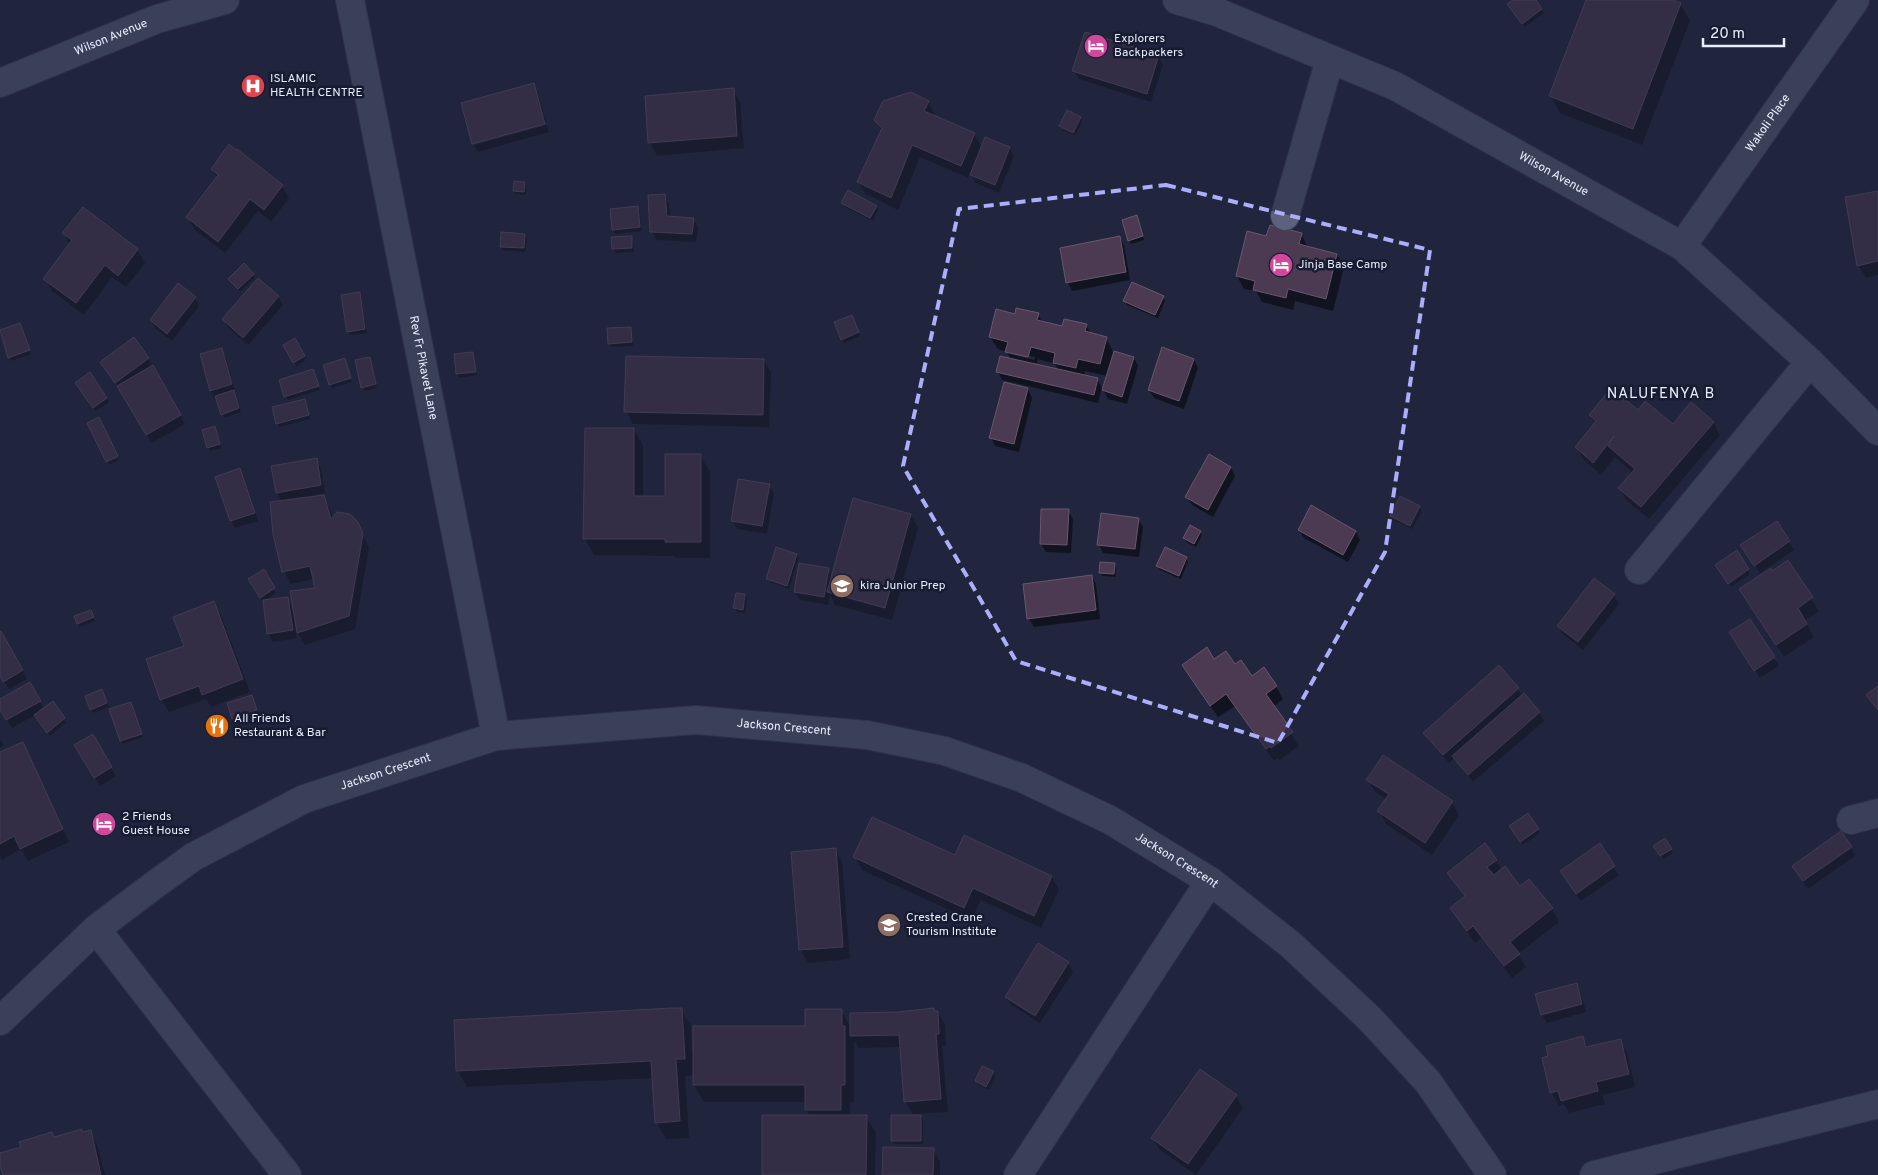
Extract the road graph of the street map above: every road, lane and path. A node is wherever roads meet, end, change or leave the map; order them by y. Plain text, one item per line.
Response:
1 (225, 0) edge
2 (350, 0) edge
3 (1177, 0) edge
4 (1855, 0) edge
5 (155, 10) edge
6 (1330, 59) junction
7 (0, 83) edge
8 (1285, 216) dead end
9 (1682, 246) junction
10 (1810, 362) junction
11 (1878, 431) edge
12 (1639, 570) dead end
13 (496, 736) junction
14 (1878, 813) edge
15 (1851, 820) dead end
16 (1210, 881) junction
17 (96, 929) junction
18 (0, 1021) edge
19 (1878, 1104) edge
20 (287, 1175) edge
21 (1018, 1175) edge
22 (1492, 1175) edge
23 (1594, 1175) edge

1 - 5 street, Wilson Avenue
2 - 13 street, Rev Fr Pikavet Lane
3 - 6 street, Wilson Avenue
4 - 9 street, Wakoli Place
5 - 7 street, Wilson Avenue
6 - 8 street
6 - 9 street, Wilson Avenue
9 - 10 street, Wilson Avenue
10 - 11 street, Wilson Avenue
10 - 12 street
13 - 16 street, Jackson Crescent
13 - 17 street, Jackson Crescent
14 - 15 street
16 - 21 street
16 - 22 street, Jackson Crescent
17 - 18 street, Jackson Crescent
17 - 20 street
19 - 23 street

